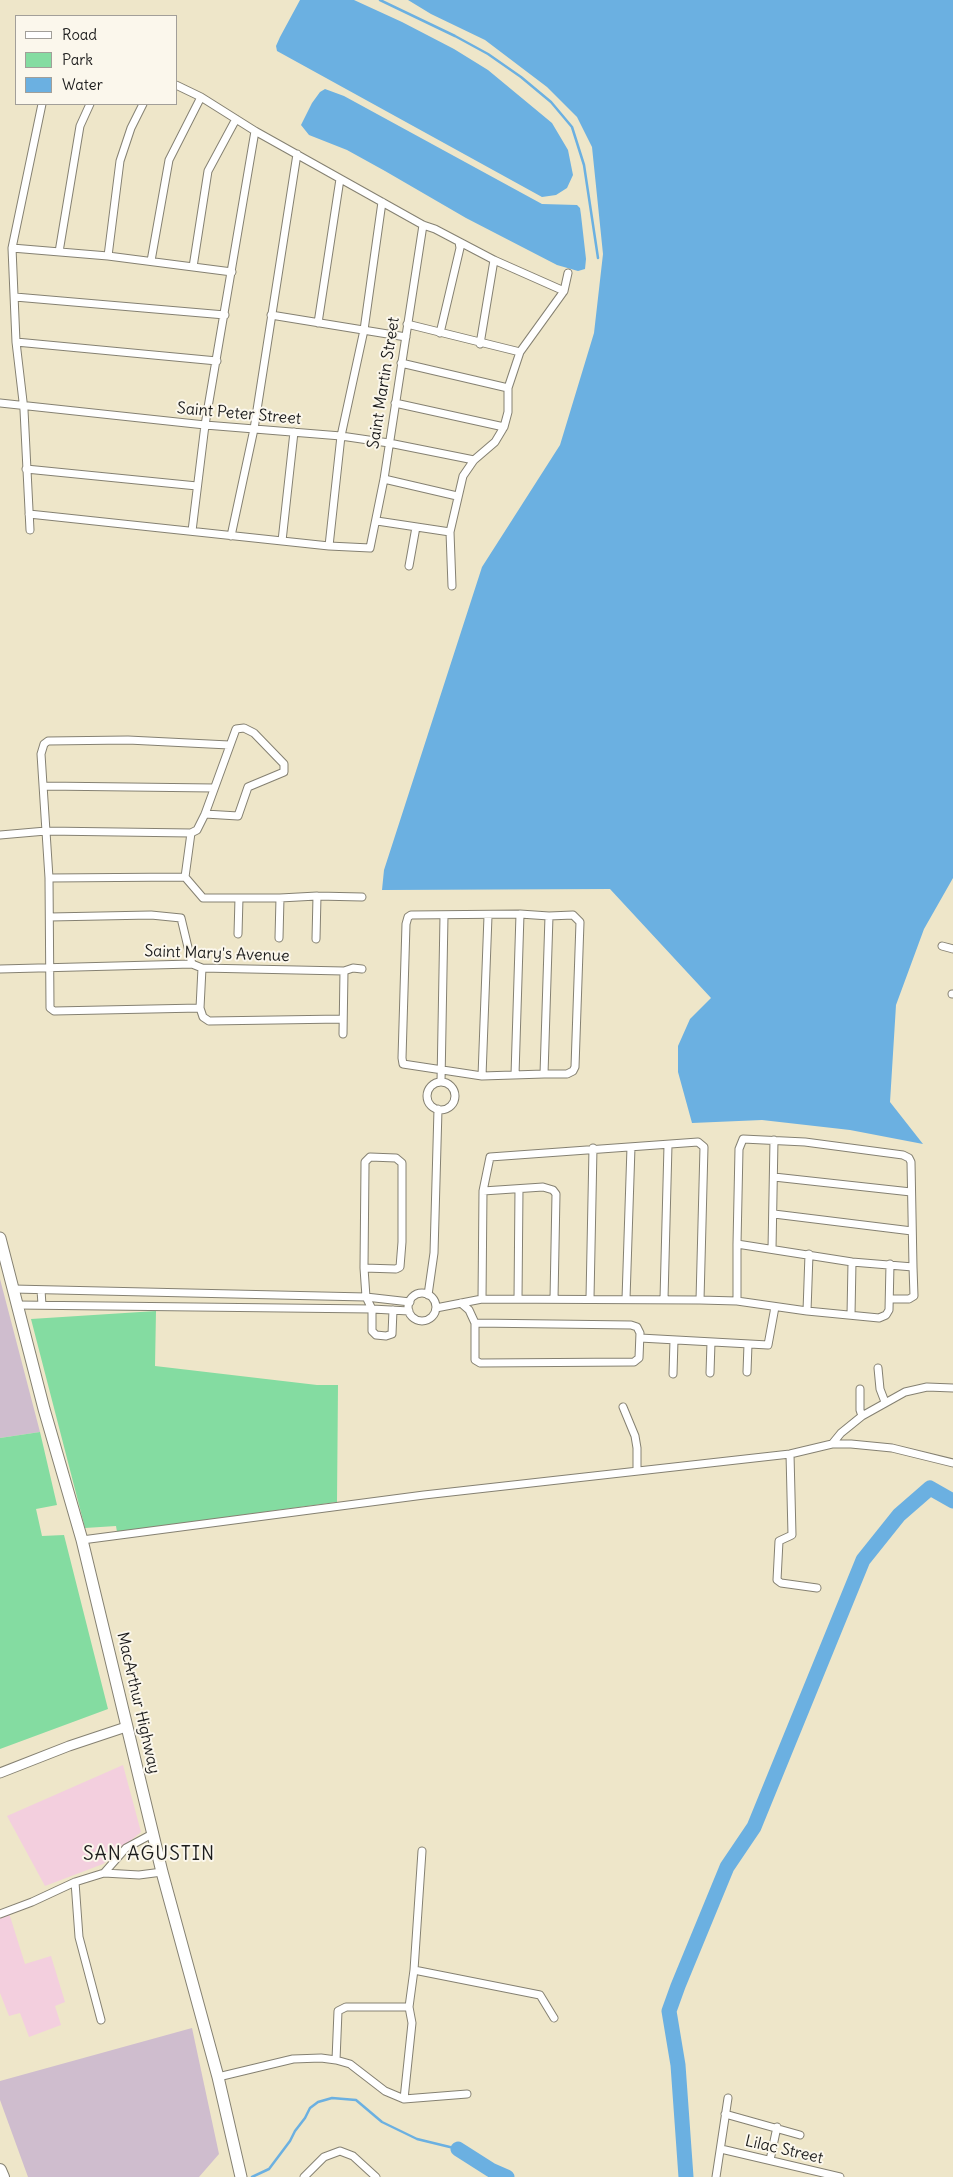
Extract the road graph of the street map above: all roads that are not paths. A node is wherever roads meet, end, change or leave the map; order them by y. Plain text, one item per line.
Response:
1 (178, 86) edge
2 (202, 97) junction
3 (42, 105) edge
4 (90, 105) edge
5 (142, 105) edge
6 (236, 119) junction
7 (255, 131) junction
8 (296, 154) junction
9 (340, 179) junction
10 (382, 202) junction
11 (423, 225) junction
12 (459, 242) junction
13 (12, 248) junction
14 (59, 252) junction
15 (108, 256) junction
16 (494, 260) junction
17 (151, 262) junction
18 (193, 267) junction
19 (232, 272) junction
20 (568, 273) dead end
21 (564, 291) junction
22 (14, 297) junction
23 (226, 315) junction
24 (271, 315) junction
25 (318, 323) junction
26 (407, 324) junction
27 (364, 330) junction
28 (440, 333) junction
29 (406, 337) junction
30 (16, 342) junction
31 (480, 344) junction
32 (520, 352) junction
33 (216, 361) junction
34 (401, 363) junction
35 (508, 388) junction
36 (0, 403) edge
37 (395, 403) junction
38 (23, 406) junction
39 (205, 425) junction
40 (504, 427) junction
41 (254, 429) junction
42 (294, 432) junction
43 (341, 436) junction
44 (390, 443) junction
45 (474, 460) junction
46 (26, 469) junction
47 (384, 479) junction
48 (197, 486) junction
49 (457, 496) junction
50 (29, 514) junction
51 (377, 521) junction
52 (416, 528) junction
53 (30, 530) dead end
54 (192, 531) junction
55 (450, 532) junction
56 (231, 536) junction
57 (282, 541) junction
58 (329, 546) junction
59 (409, 566) dead end
60 (452, 586) dead end
61 (229, 745) junction
62 (44, 786) junction
63 (214, 788) junction
64 (205, 814) junction
65 (46, 830) junction
66 (191, 833) junction
67 (0, 835) edge
68 (185, 877) junction
69 (48, 878) junction
70 (317, 896) junction
71 (362, 897) dead end
72 (239, 898) junction
73 (280, 898) junction
74 (520, 914) junction
75 (444, 916) junction
76 (488, 916) junction
77 (549, 916) junction
78 (50, 917) junction
79 (238, 934) dead end
80 (279, 938) dead end
81 (316, 939) dead end
82 (942, 946) dead end
83 (953, 949) edge
84 (192, 964) junction
85 (50, 968) junction
86 (202, 968) junction
87 (0, 969) edge
88 (362, 969) dead end
89 (344, 971) junction
90 (200, 1008) junction
91 (342, 1019) junction
92 (343, 1034) dead end
93 (442, 1069) junction
94 (544, 1074) junction
95 (515, 1075) junction
96 (482, 1076) junction
97 (441, 1082) junction
98 (438, 1109) junction
99 (774, 1140) junction
100 (668, 1145) junction
101 (631, 1147) junction
102 (593, 1148) junction
103 (774, 1177) junction
104 (519, 1189) junction
105 (484, 1191) junction
106 (911, 1192) junction
107 (774, 1214) junction
108 (912, 1230) junction
109 (0, 1238) edge
110 (737, 1244) junction
111 (772, 1248) junction
112 (809, 1254) junction
113 (852, 1262) junction
114 (890, 1264) junction
115 (913, 1267) junction
116 (364, 1268) junction
117 (13, 1290) junction
118 (41, 1290) junction
119 (87, 1291) junction
120 (201, 1293) junction
121 (428, 1295) junction
122 (366, 1297) junction
123 (590, 1298) junction
124 (482, 1299) junction
125 (518, 1299) junction
126 (554, 1299) junction
127 (626, 1299) junction
128 (664, 1299) junction
129 (890, 1299) junction
130 (700, 1300) junction
131 (737, 1301) junction
132 (410, 1302) junction
133 (462, 1303) junction
134 (17, 1305) junction
135 (42, 1305) junction
136 (88, 1305) junction
137 (200, 1306) junction
138 (775, 1307) junction
139 (436, 1308) junction
140 (372, 1309) junction
141 (393, 1310) junction
142 (409, 1311) junction
143 (806, 1311) junction
144 (851, 1315) junction
145 (475, 1323) junction
146 (640, 1338) junction
147 (674, 1340) junction
148 (711, 1342) junction
149 (748, 1344) junction
150 (878, 1368) dead end
151 (747, 1372) dead end
152 (710, 1373) dead end
153 (673, 1374) dead end
154 (953, 1388) edge
155 (860, 1389) dead end
156 (885, 1402) junction
157 (623, 1407) dead end
158 (862, 1416) junction
159 (832, 1444) junction
160 (790, 1454) junction
161 (953, 1463) edge
162 (637, 1471) junction
163 (82, 1540) junction
164 (817, 1588) dead end
165 (126, 1727) junction
166 (0, 1773) edge
167 (154, 1833) junction
168 (422, 1851) dead end
169 (104, 1872) junction
170 (162, 1872) junction
171 (74, 1882) junction
172 (0, 1914) edge
173 (414, 1970) junction
174 (409, 2007) junction
175 (554, 2018) dead end
176 (101, 2020) dead end
177 (336, 2060) junction
178 (218, 2077) junction
179 (467, 2094) dead end
180 (728, 2098) dead end
181 (404, 2099) junction
182 (725, 2114) junction
183 (777, 2127) junction
184 (800, 2134) dead end
185 (721, 2149) junction
186 (770, 2160) junction
187 (0, 2170) edge
188 (239, 2172) edge
189 (824, 2175) edge
190 (3, 2177) edge
191 (304, 2177) edge
192 (376, 2177) edge
193 (716, 2177) edge
194 (840, 2177) edge

1 - 2 street
2 - 6 street
2 - 17 street
3 - 13 street
4 - 14 street
5 - 15 street
6 - 7 street
6 - 18 street
7 - 8 street
7 - 19 street
8 - 9 street
8 - 24 street
9 - 10 street
9 - 25 street
10 - 11 street
10 - 27 street
11 - 12 street
11 - 26 street, Saint Martin Street
12 - 16 street
12 - 28 street
13 - 14 street
13 - 22 street
14 - 15 street
15 - 17 street
16 - 21 street
16 - 31 street
17 - 18 street
18 - 19 street
19 - 23 street
20 - 21 street
21 - 32 street
22 - 23 street
22 - 30 street
23 - 33 street
24 - 25 street
24 - 41 street
25 - 27 street
26 - 28 street
26 - 29 street, Saint Martin Street
27 - 29 street
27 - 43 street
28 - 31 street
29 - 34 street, Saint Martin Street
30 - 33 street
30 - 38 street
31 - 32 street
32 - 35 street
33 - 39 street
34 - 35 street
34 - 37 street, Saint Martin Street
35 - 40 street
36 - 38 street, Saint Peter Street
37 - 40 street
37 - 44 street, Saint Martin Street
38 - 39 street, Saint Peter Street
38 - 46 street
39 - 41 street, Saint Peter Street
39 - 48 street
40 - 45 street
41 - 42 street, Saint Peter Street
41 - 56 street
42 - 43 street, Saint Peter Street
42 - 57 street
43 - 44 street, Saint Peter Street
43 - 58 street
44 - 45 street, Saint Peter Street
44 - 47 street, Saint Martin Street
45 - 49 street
46 - 48 street
46 - 50 street
47 - 49 street
47 - 51 street, Saint Martin Street
48 - 54 street
49 - 55 street
50 - 53 street
50 - 54 street
51 - 52 street
51 - 58 street, Saint Martin Street
52 - 55 street
52 - 59 street
54 - 56 street
55 - 60 street
56 - 57 street
57 - 58 street
61 - 62 street
61 - 63 street
61 - 64 street
62 - 63 street
62 - 65 street
63 - 64 street
64 - 66 street
65 - 66 street
65 - 67 street
65 - 69 street
66 - 68 street
68 - 69 street
68 - 72 street
69 - 78 street
70 - 71 street
70 - 73 street
70 - 81 street
72 - 73 street
72 - 79 street
73 - 80 street
74 - 76 street
74 - 77 street
74 - 95 street
75 - 76 street
75 - 93 street
75 - 93 street
76 - 96 street
77 - 94 street
77 - 94 street
78 - 84 street
78 - 85 street
82 - 83 street
84 - 85 street, Saint Mary's Avenue
84 - 86 street, Saint Mary's Avenue
85 - 87 street, Saint Mary's Avenue
85 - 90 street
86 - 89 street, Saint Mary's Avenue
86 - 90 street
88 - 89 street, Saint Mary's Avenue
89 - 91 street
90 - 91 street
91 - 92 street
93 - 96 street
93 - 97 street
94 - 95 street
95 - 96 street
97 - 98 street
97 - 98 street
98 - 121 street
99 - 103 street
99 - 106 street
99 - 110 street
100 - 101 street
100 - 128 street
100 - 130 street
101 - 102 street
101 - 127 street
102 - 105 street
102 - 123 street
103 - 106 street
103 - 107 street
104 - 105 street
104 - 125 street
104 - 126 street
105 - 124 street
106 - 108 street
107 - 108 street
107 - 111 street
108 - 115 street
109 - 117 highway, MacArthur Highway
110 - 111 street
110 - 131 street
111 - 112 street
112 - 113 street
112 - 143 street
113 - 114 street
113 - 144 street
114 - 115 street
114 - 129 street
115 - 129 street
116 - 116 street
116 - 122 street
117 - 118 street
117 - 134 highway, MacArthur Highway
118 - 119 street
118 - 135 street
119 - 120 street
119 - 136 street
120 - 122 street
120 - 137 street
121 - 132 street
121 - 139 street
122 - 132 street
122 - 140 street
123 - 126 street
123 - 127 street
124 - 125 street
124 - 133 street
125 - 126 street
127 - 128 street
128 - 130 street
129 - 144 street
130 - 131 street
131 - 138 street
132 - 142 street
133 - 139 street
133 - 145 street
134 - 135 street
134 - 163 highway, MacArthur Highway
135 - 136 street
136 - 137 street
137 - 140 street
138 - 143 street
138 - 149 street
139 - 142 street
140 - 141 street
140 - 141 street
141 - 142 street
143 - 144 street
145 - 146 street
145 - 146 street
146 - 147 street
147 - 148 street
147 - 153 street
148 - 149 street
148 - 152 street
149 - 151 street
150 - 156 street
154 - 156 street
155 - 158 street
156 - 158 street
157 - 162 street
158 - 159 street
159 - 160 street
159 - 161 street
160 - 162 street
160 - 164 street
162 - 163 street
163 - 165 highway, MacArthur Highway
165 - 166 main road
165 - 167 highway, MacArthur Highway
167 - 169 street
167 - 170 highway, MacArthur Highway
168 - 173 street
169 - 170 street
169 - 171 street
170 - 178 highway, MacArthur Highway
171 - 172 street
171 - 176 street
173 - 174 street
173 - 175 street
174 - 177 street
174 - 181 street
177 - 178 street
177 - 181 street
178 - 188 highway, MacArthur Highway
179 - 181 street
180 - 182 street
182 - 183 street
182 - 185 street
183 - 184 street
183 - 186 street
185 - 186 street, Lilac Street
185 - 193 street
186 - 189 street, Lilac Street
187 - 190 highway
189 - 194 street, Lilac Street
191 - 192 street

